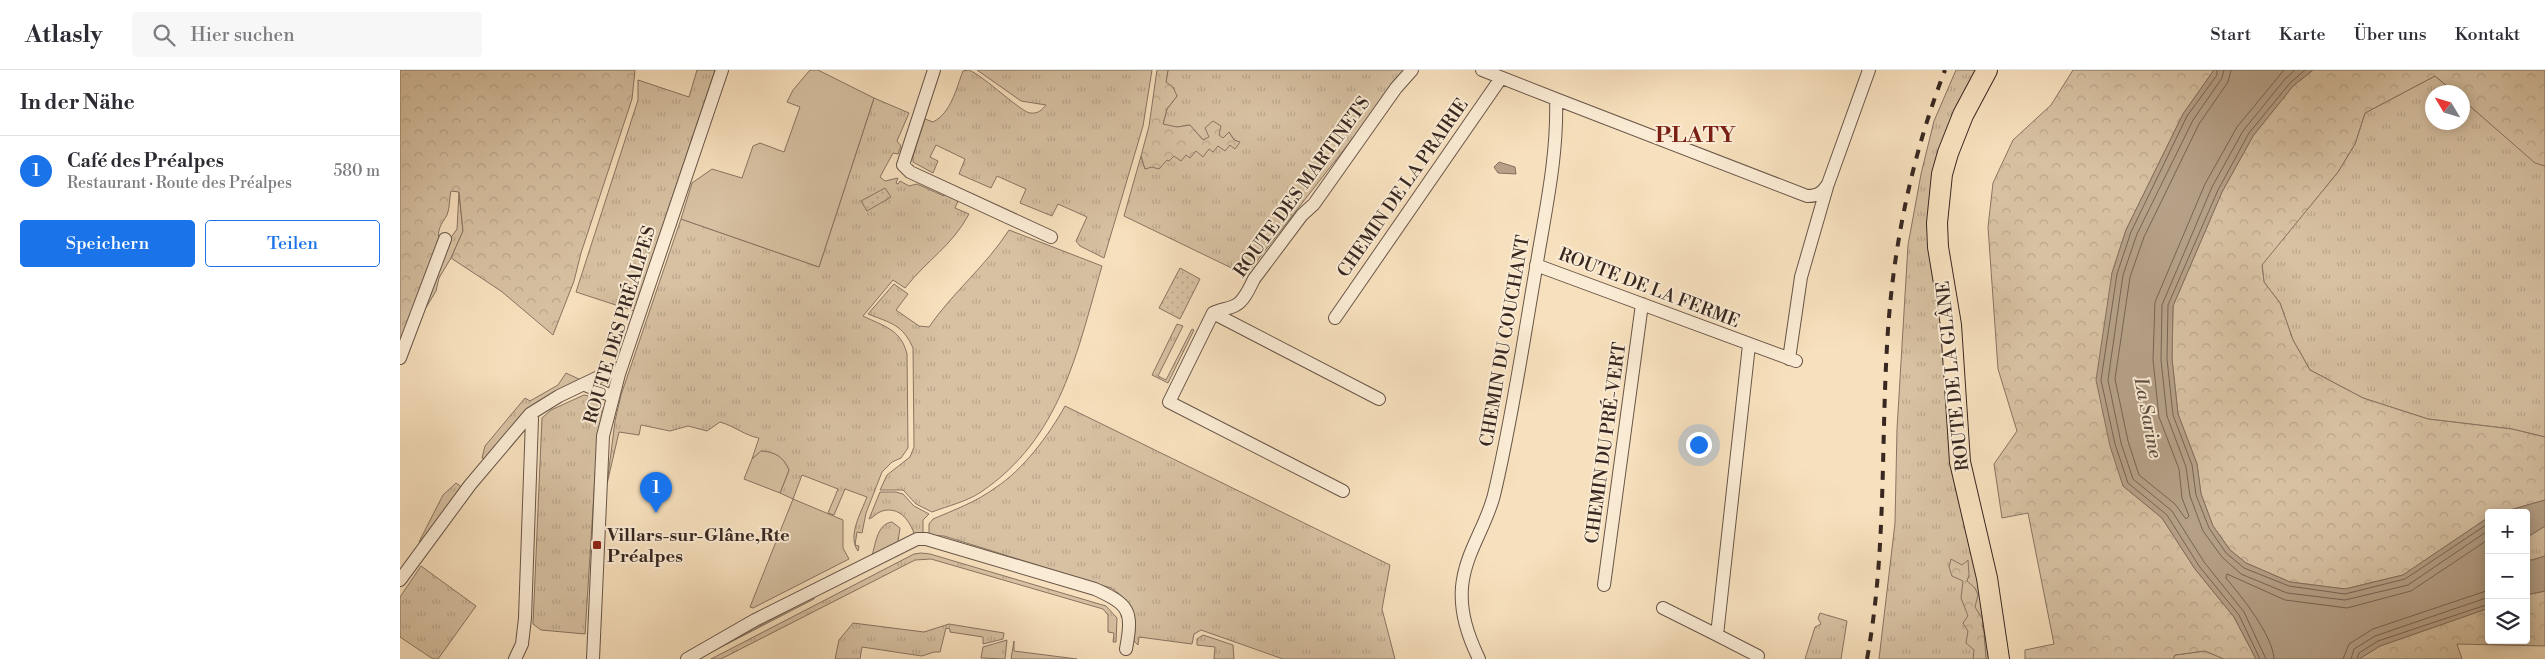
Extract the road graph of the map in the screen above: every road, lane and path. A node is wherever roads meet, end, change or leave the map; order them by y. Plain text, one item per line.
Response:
1 (722, 70) edge
2 (934, 70) edge
3 (1412, 70) edge
4 (1482, 70) edge
5 (1869, 70) edge
6 (1987, 70) edge
7 (1501, 78) junction
8 (1556, 99) junction
9 (1828, 184) junction
10 (1051, 237) dead end
11 (446, 239) dead end
12 (1536, 265) junction
13 (1642, 304) junction
14 (1213, 313) junction
15 (1335, 318) dead end
16 (1749, 345) junction
17 (400, 358) edge
18 (619, 374) junction
19 (588, 383) junction
20 (612, 396) junction
21 (1379, 399) dead end
22 (530, 414) junction
23 (1343, 491) dead end
24 (400, 580) edge
25 (1604, 585) dead end
26 (1663, 608) dead end
27 (1716, 635) junction
28 (1126, 649) dead end
29 (1758, 656) dead end
30 (515, 659) edge
31 (593, 659) edge
32 (687, 659) edge
33 (1480, 659) edge
34 (1999, 659) edge

1 - 18 street, ROUTE DES PRÉALPES
2 - 10 street
3 - 14 street, ROUTE DES MARTINETS
4 - 7 street
5 - 9 street
6 - 34 main road, ROUTE DE LA GLÂNE
7 - 8 street
7 - 15 street, CHEMIN DE LA PRAIRIE
8 - 9 street
8 - 12 street, CHEMIN DU COUCHANT
9 - 16 street, ROUTE DE LA FERME
11 - 17 street
12 - 13 street, ROUTE DE LA FERME
12 - 33 street, CHEMIN DU COUCHANT
13 - 16 street, ROUTE DE LA FERME
13 - 25 street, CHEMIN DU PRÉ-VERT
14 - 21 street
14 - 23 street
16 - 27 street, ROUTE DE LA FERME
18 - 19 street
18 - 20 street, ROUTE DES PRÉALPES
19 - 20 street
19 - 22 street
20 - 31 street, ROUTE DES PRÉALPES
22 - 24 street
22 - 30 street
26 - 27 street
27 - 29 street
28 - 32 street

